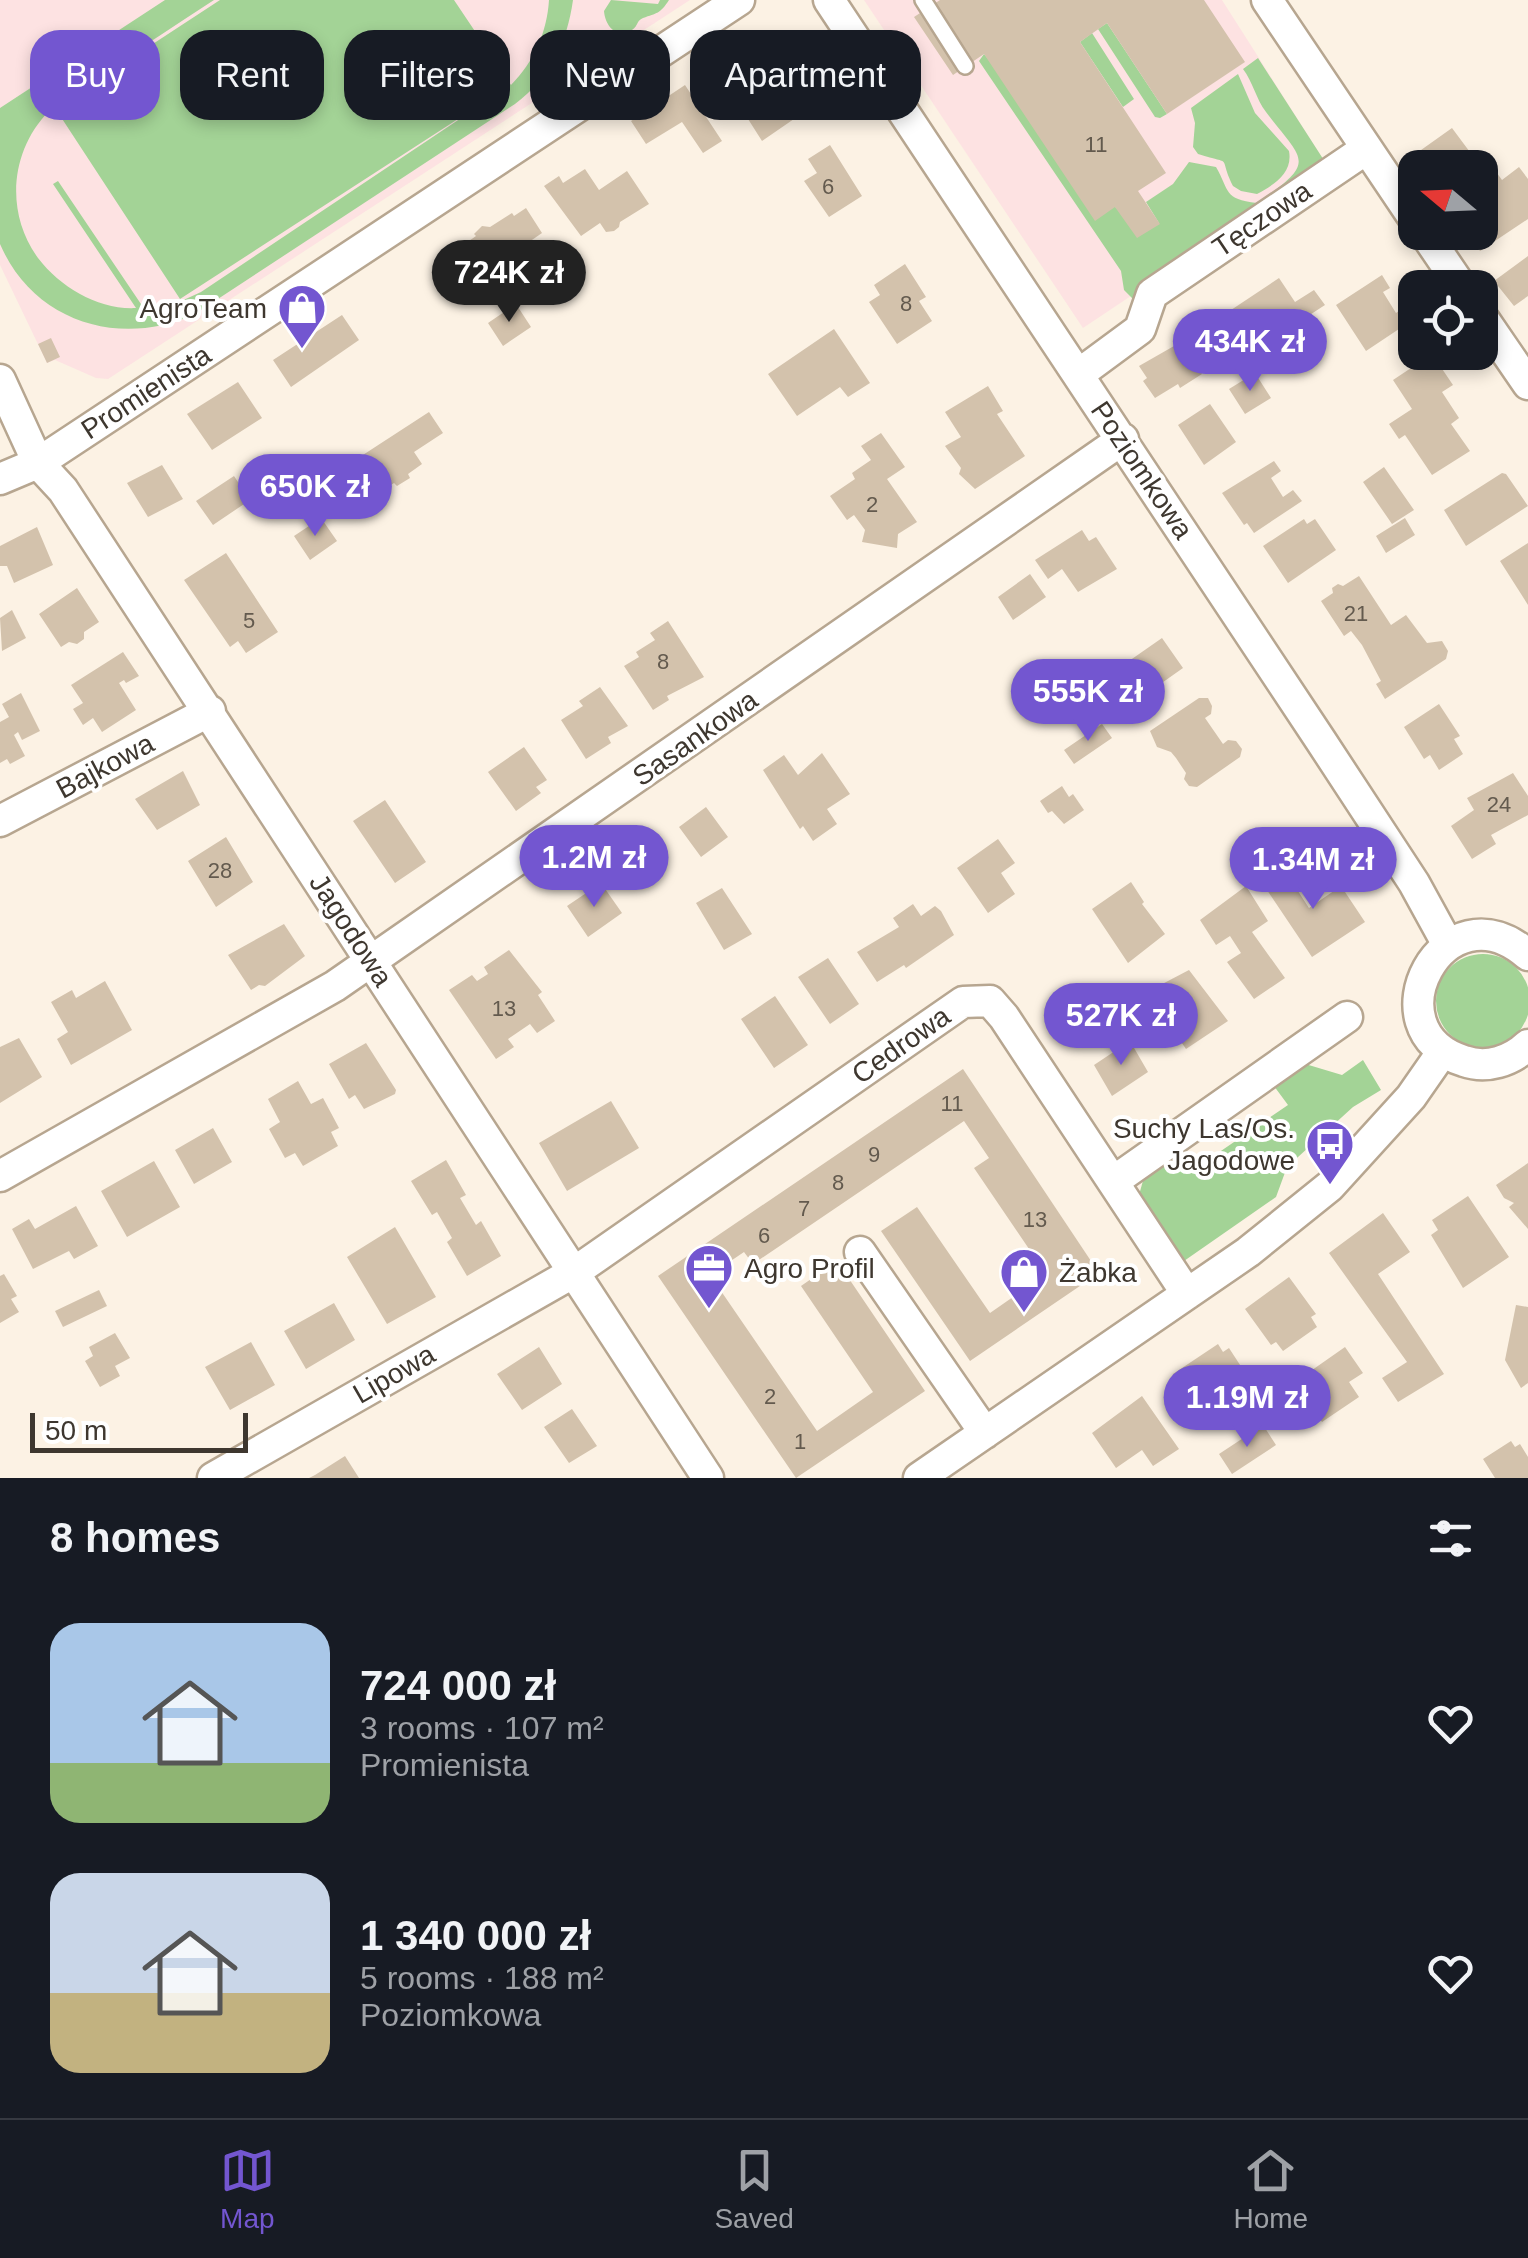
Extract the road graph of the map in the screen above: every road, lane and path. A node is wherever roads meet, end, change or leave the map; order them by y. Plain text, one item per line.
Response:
1 (739, 0) edge
2 (923, 0) edge
3 (1267, 0) edge
4 (838, 3) edge
5 (966, 66) dead end
6 (1366, 149) junction
7 (1398, 195) edge
8 (1498, 340) edge
9 (1079, 374) junction
10 (0, 380) edge
11 (1528, 384) edge
12 (1123, 439) junction
13 (38, 462) junction
14 (0, 480) edge
15 (210, 711) junction
16 (0, 821) edge
17 (1448, 945) junction
18 (1527, 953) edge
19 (371, 962) junction
20 (1347, 1016) dead end
21 (1443, 1051) junction
22 (1525, 1054) edge
23 (0, 1176) edge
24 (1114, 1181) junction
25 (860, 1252) dead end
26 (576, 1271) junction
27 (1188, 1294) junction
28 (985, 1434) junction
29 (213, 1478) edge
30 (708, 1478) edge
31 (920, 1478) edge

1 - 13 street, Promienista
2 - 5 lane
3 - 6 street
4 - 9 street, Poziomkowa
6 - 7 street
6 - 9 street, Tęczowa
8 - 11 street
9 - 12 street, Poziomkowa
10 - 13 street, Jagodowa
12 - 17 street, Poziomkowa
12 - 19 street, Sasankowa
13 - 14 street, Promienista
13 - 15 street, Jagodowa
15 - 16 street, Bajkowa
15 - 19 street, Jagodowa
17 - 18 street
17 - 21 street
19 - 23 street, Sasankowa
19 - 26 street, Jagodowa
20 - 24 street
21 - 22 street
21 - 27 street
24 - 26 street, Cedrowa
24 - 27 street, Cedrowa
25 - 28 street
26 - 29 street, Lipowa
26 - 30 street, Jagodowa
27 - 28 street
28 - 31 street

